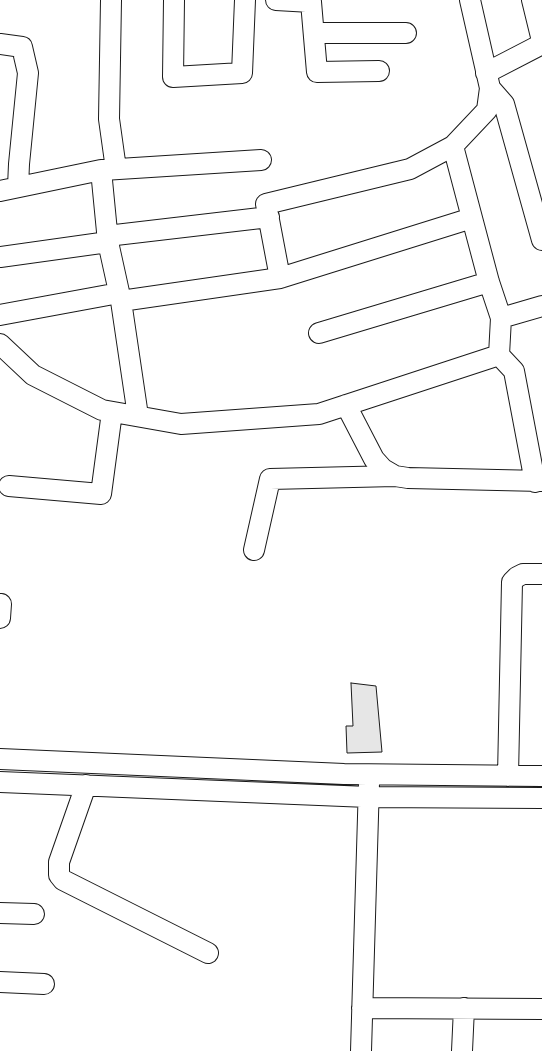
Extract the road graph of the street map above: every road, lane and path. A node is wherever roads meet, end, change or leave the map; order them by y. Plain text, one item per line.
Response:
1 (111, 0) edge
2 (174, 0) edge
3 (245, 0) edge
4 (276, 0) edge
5 (470, 0) edge
6 (532, 0) edge
7 (314, 33) junction
8 (406, 33) dead end
9 (542, 42) edge
10 (0, 44) edge
11 (379, 71) dead end
12 (488, 80) junction
13 (453, 146) junction
14 (261, 160) dead end
15 (109, 170) junction
16 (9, 189) edge
17 (269, 217) junction
18 (472, 218) junction
19 (107, 239) junction
20 (542, 240) edge
21 (0, 257) edge
22 (280, 278) junction
23 (489, 282) junction
24 (120, 297) junction
25 (542, 306) edge
26 (0, 316) edge
27 (501, 318) junction
28 (319, 333) dead end
29 (0, 344) edge
30 (499, 355) junction
31 (8, 359) edge
32 (346, 405) junction
33 (112, 412) junction
34 (138, 416) junction
35 (395, 476) junction
36 (539, 482) edge
37 (9, 486) dead end
38 (254, 550) dead end
39 (542, 574) edge
40 (0, 759) edge
41 (369, 775) junction
42 (508, 776) junction
43 (542, 776) edge
44 (0, 782) edge
45 (86, 784) junction
46 (368, 797) junction
47 (542, 798) edge
48 (0, 913) edge
49 (34, 914) dead end
50 (208, 953) dead end
51 (0, 982) edge
52 (44, 984) dead end
53 (362, 1008) junction
54 (464, 1008) junction
55 (542, 1009) edge
56 (361, 1051) edge
57 (462, 1051) edge

1 - 15 street
2 - 3 street
4 - 7 street
5 - 12 street
6 - 9 street
7 - 8 street
7 - 11 street
9 - 12 street
10 - 16 street
12 - 13 street
12 - 20 street
13 - 17 street
13 - 18 street
14 - 15 street
15 - 16 street
15 - 19 street
17 - 19 street
17 - 22 street
18 - 22 street
18 - 23 street
19 - 21 street
19 - 24 street
22 - 24 street
23 - 27 street
23 - 28 street
24 - 26 street
24 - 34 street
25 - 27 street
27 - 30 street
29 - 31 street
30 - 32 street
30 - 36 street
31 - 33 street
32 - 34 street
32 - 35 street
33 - 34 street
33 - 37 street
35 - 36 street
35 - 38 street
39 - 42 street
40 - 41 street
41 - 42 street
41 - 46 street
42 - 43 street
44 - 45 street
45 - 46 street
45 - 50 street
46 - 47 street
46 - 53 street
48 - 49 street
51 - 52 street
53 - 54 street
53 - 56 street
54 - 55 street
54 - 57 street

